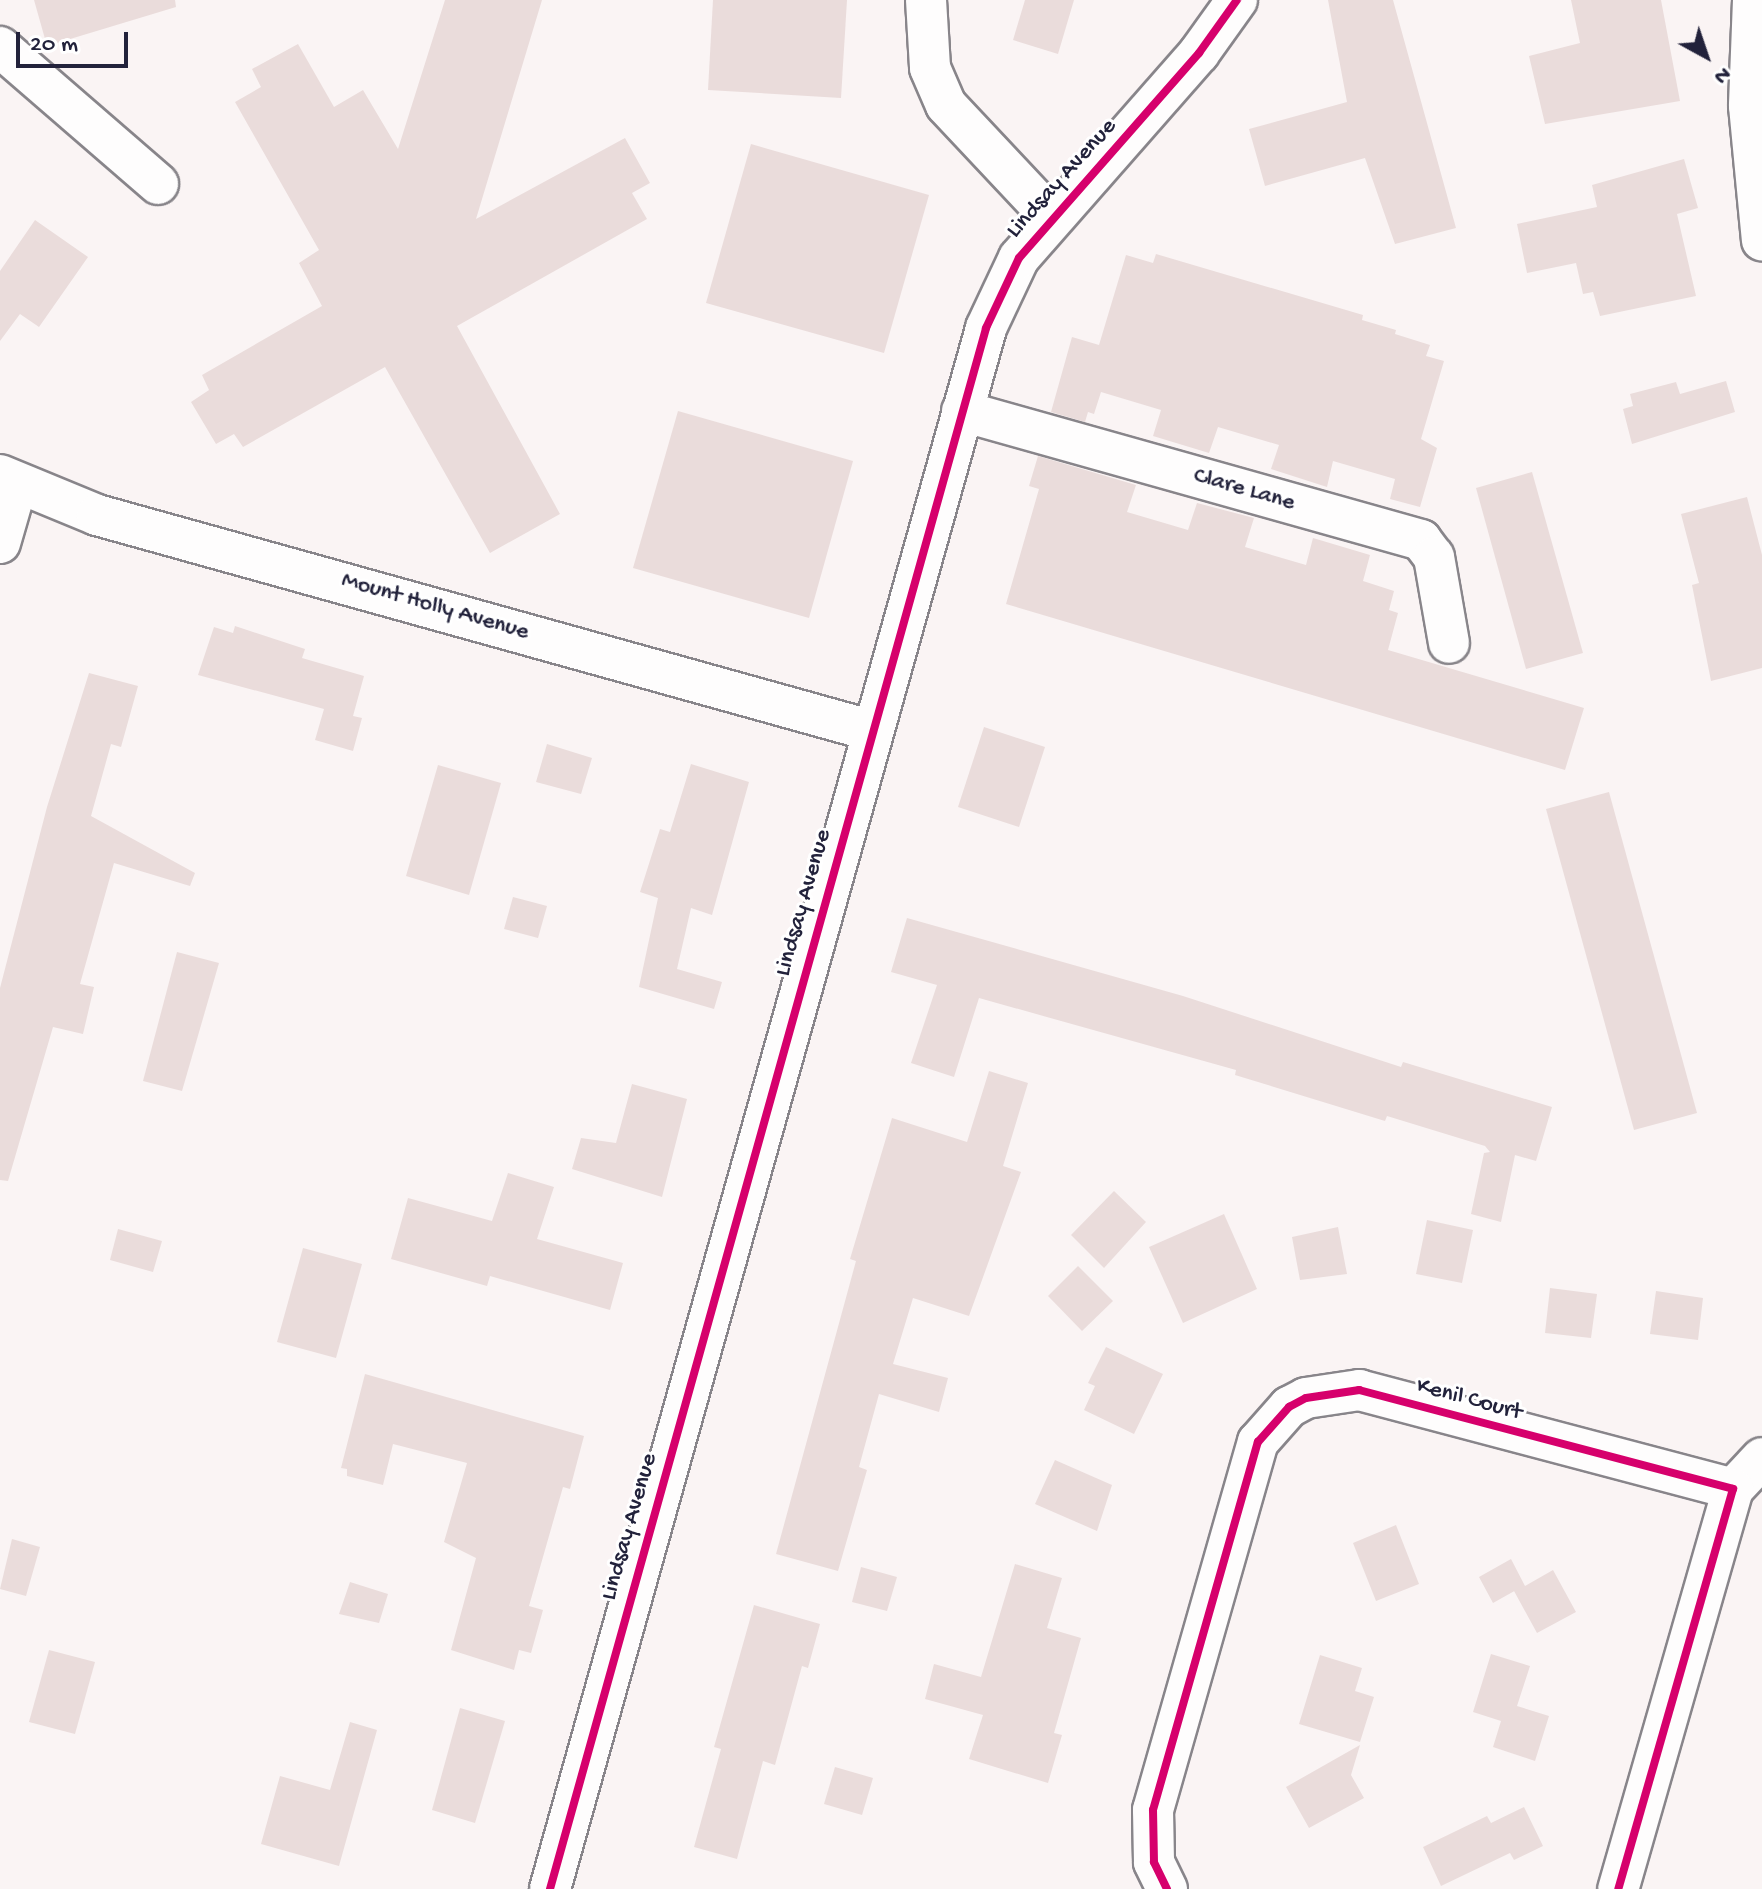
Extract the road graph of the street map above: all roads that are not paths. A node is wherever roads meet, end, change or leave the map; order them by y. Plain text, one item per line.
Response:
1 (926, 0) edge
2 (1237, 0) edge
3 (1753, 0) edge
4 (0, 47) edge
5 (158, 184) dead end
6 (1052, 218) junction
7 (1762, 240) edge
8 (962, 411) junction
9 (8, 479) edge
10 (0, 543) edge
11 (1449, 643) dead end
12 (873, 731) junction
13 (1762, 1458) edge
14 (1733, 1489) junction
15 (550, 1889) edge
16 (1167, 1889) edge
17 (1618, 1889) edge

1 - 6 street
2 - 6 street, Lindsay Avenue
3 - 7 street
4 - 5 street
6 - 8 street, Lindsay Avenue
8 - 11 street, Clare Lane
8 - 12 street, Lindsay Avenue
9 - 10 street
9 - 12 street, Mount Holly Avenue
12 - 15 street, Lindsay Avenue
13 - 14 street
14 - 16 street, Kenil Court
14 - 17 street

